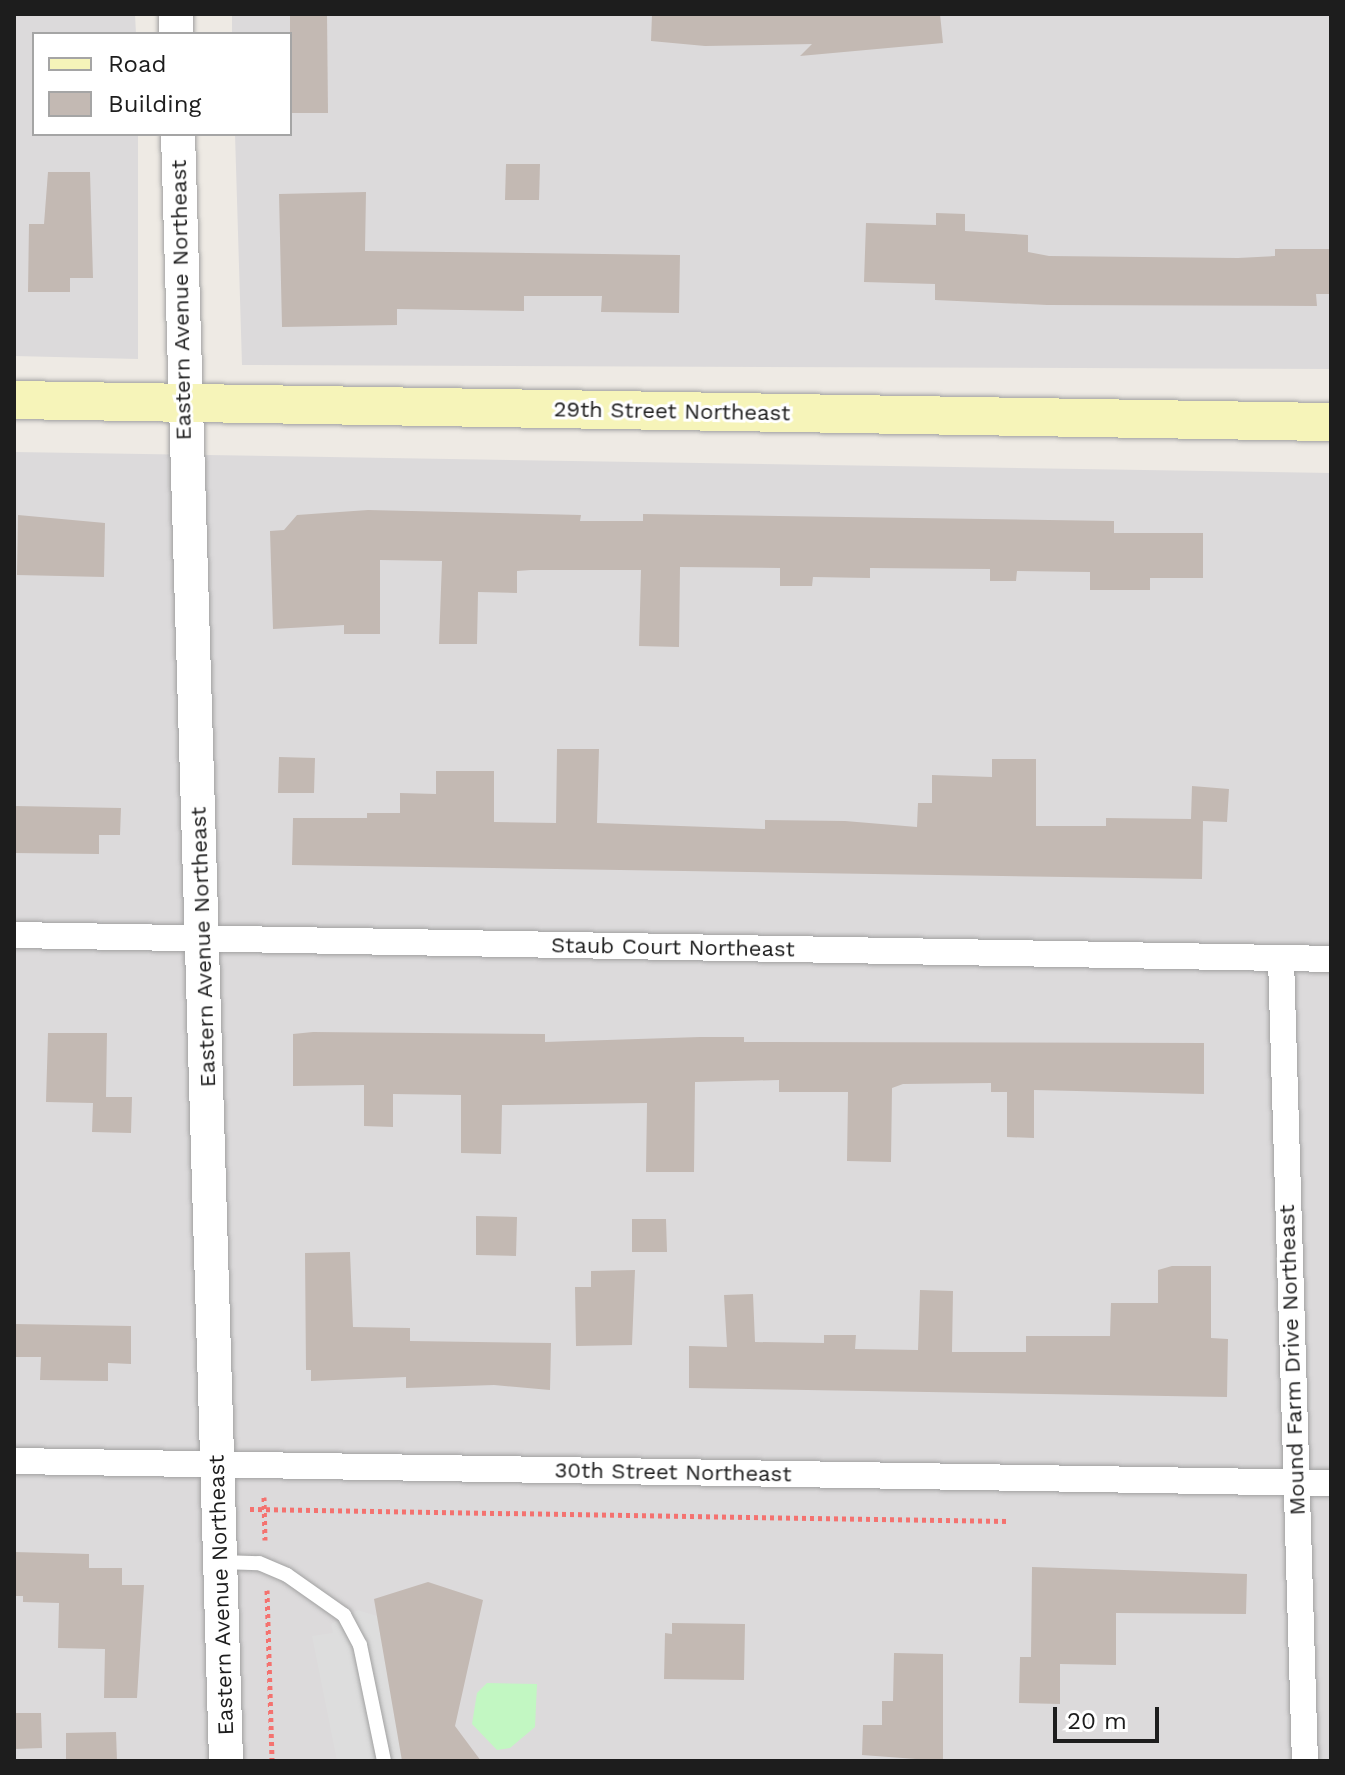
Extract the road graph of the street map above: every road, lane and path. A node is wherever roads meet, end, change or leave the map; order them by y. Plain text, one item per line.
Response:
1 (178, 136) edge
2 (14, 400) edge
3 (183, 403) junction
4 (1331, 422) edge
5 (14, 935) edge
6 (203, 939) junction
7 (1281, 959) junction
8 (1331, 959) edge
9 (14, 1461) edge
10 (218, 1464) junction
11 (1295, 1482) junction
12 (1331, 1483) edge
13 (264, 1497) dead end
14 (249, 1509) dead end
15 (264, 1509) junction
16 (1008, 1521) dead end
17 (220, 1562) junction
18 (266, 1566) junction
19 (226, 1761) edge
20 (272, 1761) edge
21 (384, 1761) edge
22 (1305, 1761) edge

1 - 3 street, Eastern Avenue Northeast
2 - 3 main road, 29th Street Northeast
3 - 4 main road, 29th Street Northeast
3 - 6 street, Eastern Avenue Northeast
5 - 6 street, Staub Court Northeast
6 - 7 street, Staub Court Northeast
6 - 10 street, Eastern Avenue Northeast
7 - 8 street, Staub Court Northeast
7 - 11 street, Mound Farm Drive Northeast
9 - 10 street, 30th Street Northeast
10 - 11 street, 30th Street Northeast
10 - 17 street, Eastern Avenue Northeast
11 - 12 street, 30th Street Northeast
11 - 22 street, Mound Farm Drive Northeast
13 - 15 path
14 - 15 path
15 - 16 path
15 - 18 path
17 - 18 lane
17 - 19 street, Eastern Avenue Northeast
18 - 20 path
18 - 21 lane

